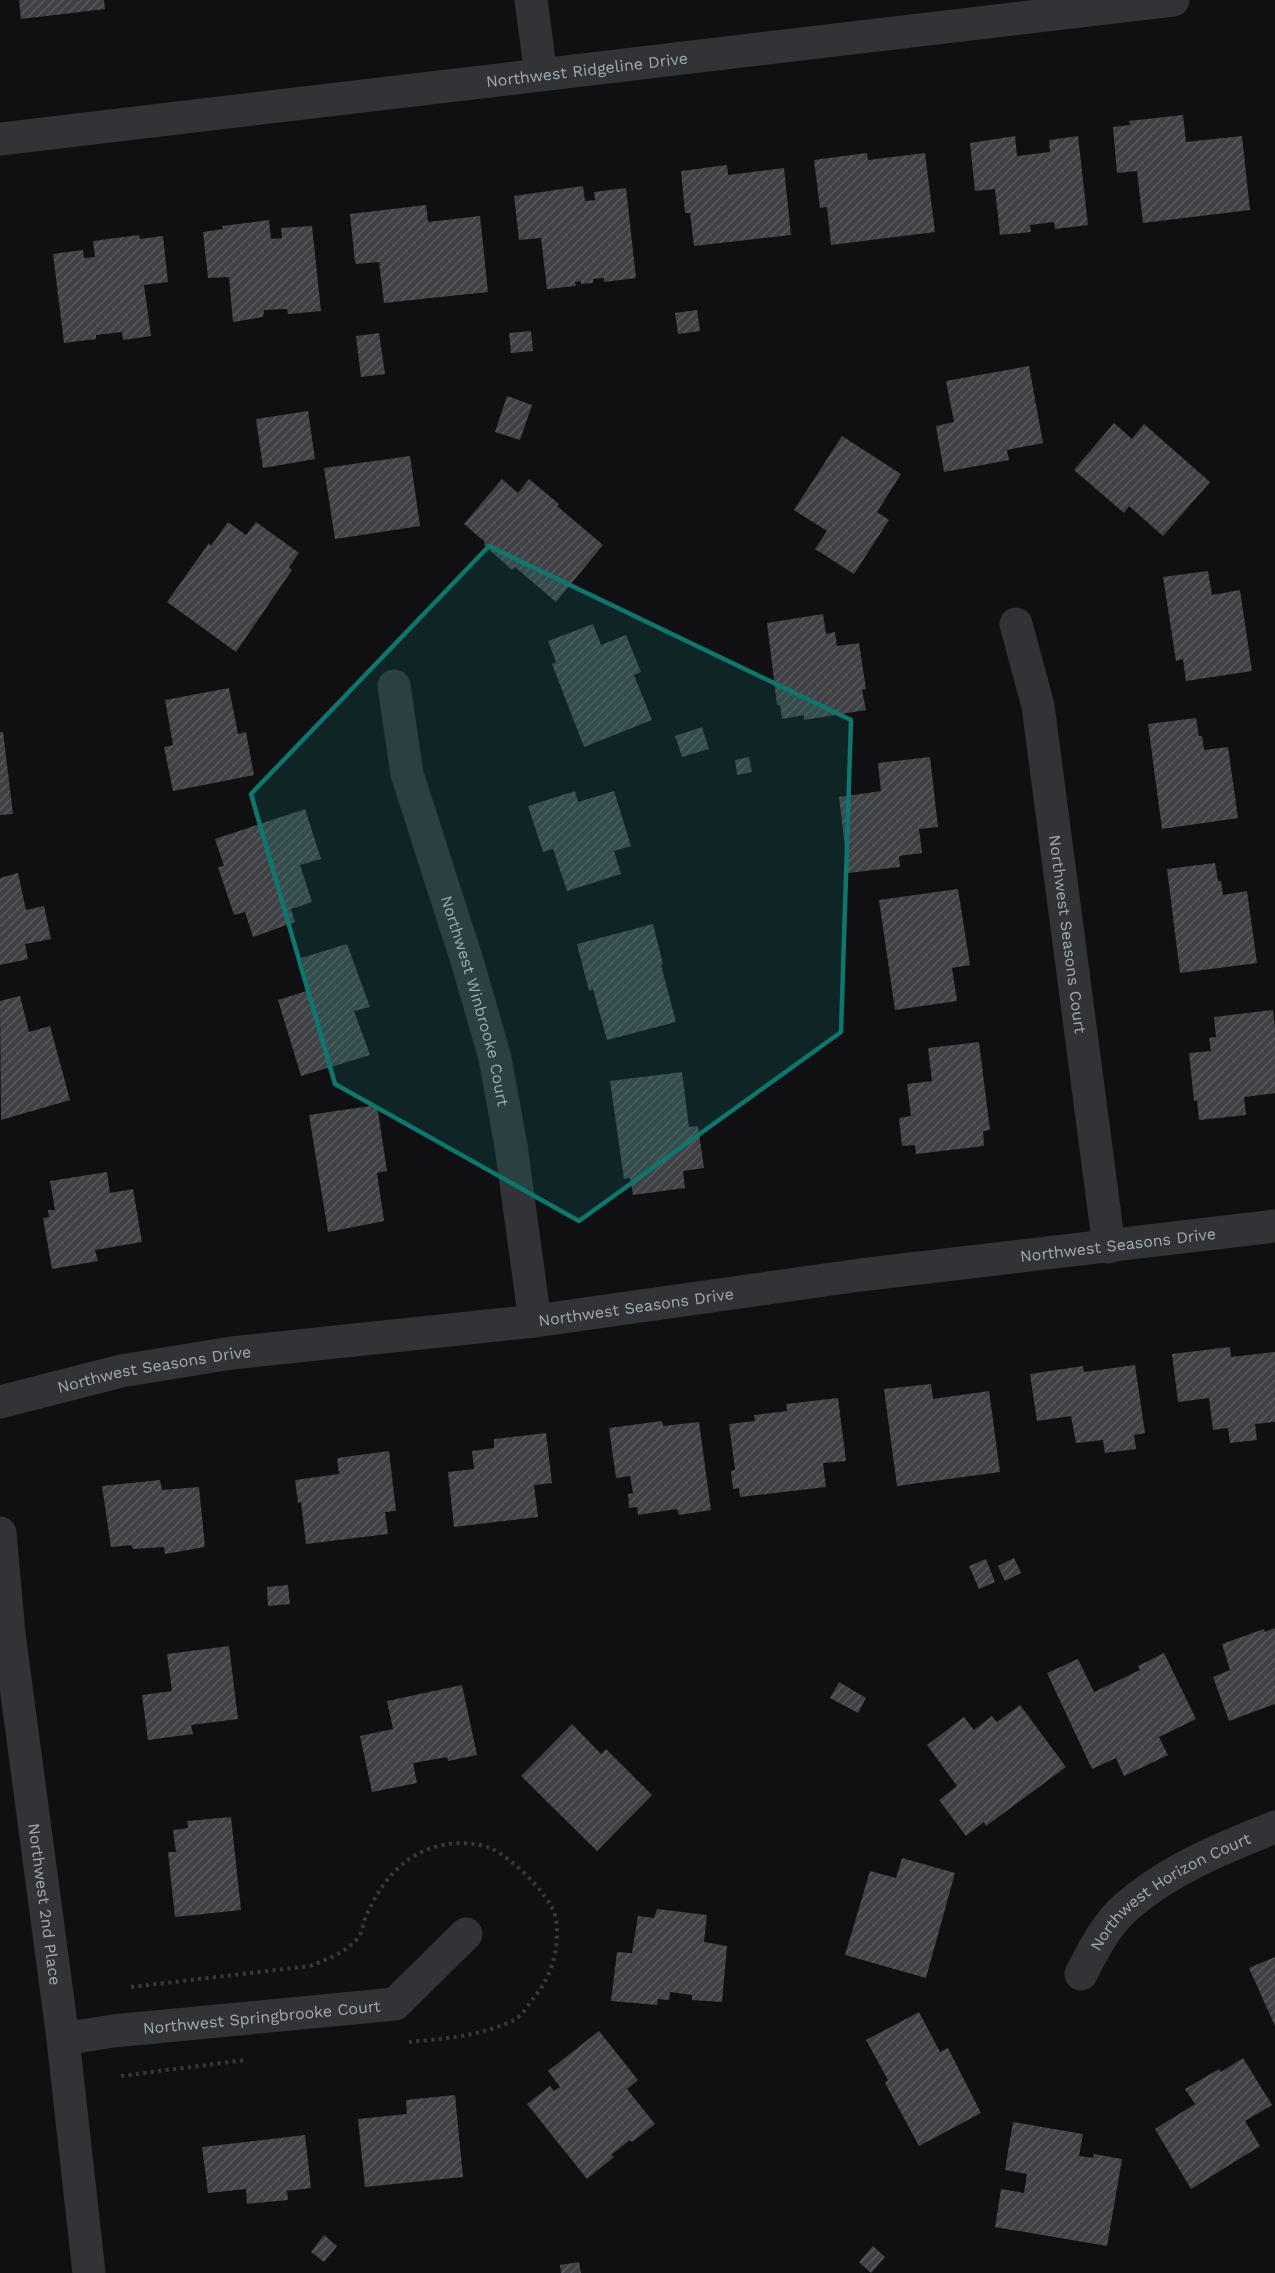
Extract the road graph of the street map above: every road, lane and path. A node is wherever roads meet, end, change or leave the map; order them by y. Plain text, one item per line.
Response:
1 (531, 0) edge
2 (1173, 0) edge
3 (542, 75) junction
4 (0, 139) edge
5 (1016, 624) dead end
6 (394, 686) dead end
7 (1275, 1226) edge
8 (1109, 1247) junction
9 (535, 1321) junction
10 (0, 1402) edge
11 (0, 1533) edge
12 (1275, 1827) edge
13 (466, 1934) dead end
14 (1081, 1974) dead end
15 (63, 2039) junction
16 (89, 2273) edge

1 - 3 street
2 - 3 street, Northwest Ridgeline Drive
3 - 4 street, Northwest Ridgeline Drive
5 - 8 street, Northwest Seasons Court
6 - 9 street, Northwest Winbrooke Court
7 - 8 street, Northwest Seasons Drive
8 - 9 street, Northwest Seasons Drive
9 - 10 street, Northwest Seasons Drive
11 - 15 street, Northwest 2nd Place
12 - 14 street, Northwest Horizon Court
13 - 15 street, Northwest Springbrooke Court
15 - 16 street, Northwest 2nd Place

